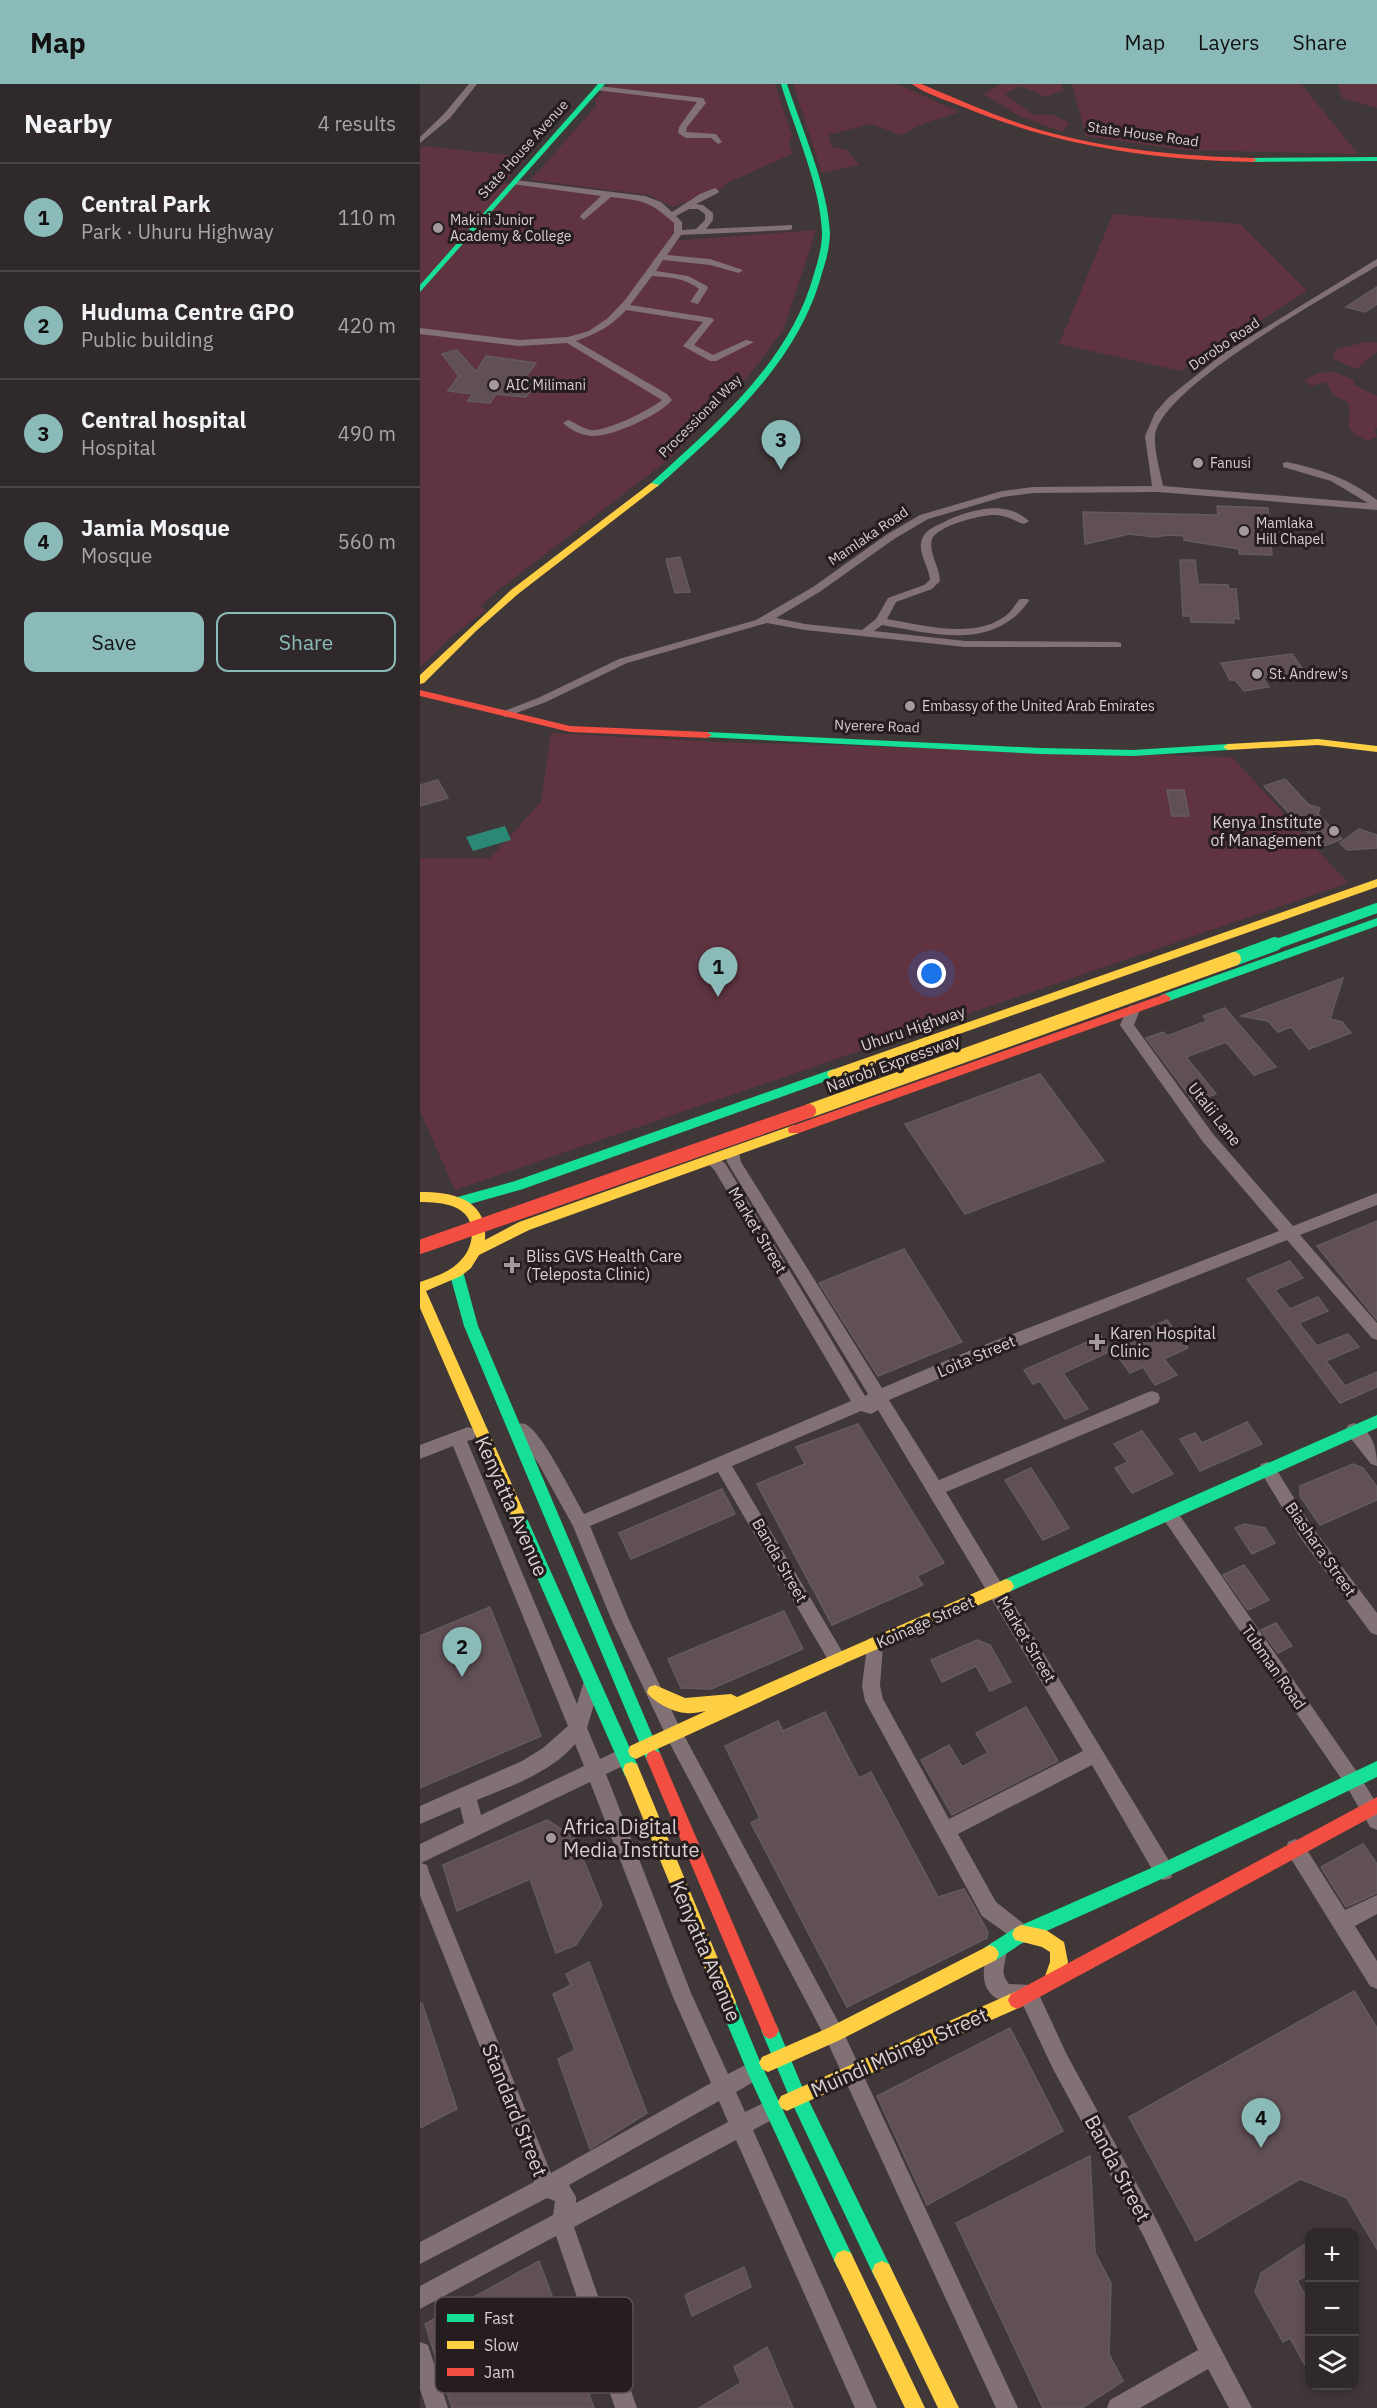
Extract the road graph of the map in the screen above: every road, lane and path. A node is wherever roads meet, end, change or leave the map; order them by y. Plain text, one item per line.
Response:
1 (473, 84) edge
2 (784, 84) edge
3 (915, 84) edge
4 (600, 86) edge
5 (683, 127) junction
6 (701, 129) dead end
7 (420, 141) edge
8 (718, 142) dead end
9 (1377, 159) edge
10 (516, 182) junction
11 (716, 191) dead end
12 (611, 194) junction
13 (601, 199) junction
14 (692, 206) junction
15 (672, 215) junction
16 (584, 217) dead end
17 (697, 224) junction
18 (789, 227) dead end
19 (676, 235) junction
20 (660, 257) junction
21 (1377, 262) edge
22 (739, 270) dead end
23 (647, 273) junction
24 (420, 290) edge
25 (695, 302) dead end
26 (623, 307) junction
27 (420, 331) edge
28 (568, 339) junction
29 (749, 342) dead end
30 (568, 423) dead end
31 (1287, 465) dead end
32 (1158, 489) junction
33 (1377, 506) edge
34 (1024, 521) dead end
35 (1024, 601) dead end
36 (766, 619) junction
37 (880, 621) junction
38 (865, 633) junction
39 (1117, 645) dead end
40 (420, 681) edge
41 (420, 693) edge
42 (542, 700) junction
43 (505, 713) junction
44 (530, 720) junction
45 (1377, 741) edge
46 (1337, 743) junction
47 (1359, 745) junction
48 (1374, 756) edge
49 (1377, 883) edge
50 (1377, 894) edge
51 (1377, 908) edge
52 (1377, 922) edge
53 (1133, 1010) junction
54 (733, 1152) junction
55 (712, 1160) junction
56 (421, 1194) edge
57 (1377, 1199) edge
58 (459, 1202) junction
59 (453, 1219) dead end
60 (1291, 1233) junction
61 (420, 1247) edge
62 (478, 1250) junction
63 (457, 1275) junction
64 (420, 1290) edge
65 (1377, 1334) edge
66 (1152, 1398) dead end
67 (882, 1403) junction
68 (862, 1406) junction
69 (511, 1416) junction
70 (1377, 1421) edge
71 (479, 1429) junction
72 (1354, 1430) junction
73 (458, 1438) junction
74 (420, 1452) edge
75 (1377, 1459) edge
76 (722, 1463) junction
77 (1267, 1469) junction
78 (936, 1489) junction
79 (1170, 1515) junction
80 (580, 1523) junction
81 (997, 1590) junction
82 (1377, 1627) edge
83 (874, 1645) junction
84 (837, 1659) junction
85 (591, 1684) junction
86 (655, 1692) junction
87 (753, 1698) junction
88 (577, 1729) junction
89 (674, 1734) junction
90 (649, 1745) junction
91 (1096, 1754) junction
92 (625, 1756) junction
93 (1377, 1769) edge
94 (595, 1770) junction
95 (1353, 1781) junction
96 (466, 1794) junction
97 (1374, 1812) edge
98 (420, 1815) edge
99 (475, 1828) junction
100 (946, 1830) junction
101 (1295, 1848) junction
102 (420, 1854) edge
103 (1164, 1871) junction
104 (420, 1872) edge
105 (1377, 1904) edge
106 (1342, 1922) junction
107 (1022, 1934) junction
108 (998, 1950) junction
109 (1053, 1979) junction
110 (1377, 1979) edge
111 (1029, 1995) junction
112 (834, 2034) junction
113 (780, 2056) junction
114 (755, 2070) junction
115 (850, 2073) junction
116 (722, 2090) junction
117 (798, 2097) junction
118 (774, 2108) junction
119 (740, 2127) junction
120 (546, 2187) junction
121 (562, 2223) junction
122 (420, 2253) edge
123 (588, 2297) edge
124 (420, 2298) edge
125 (420, 2353) edge
126 (1212, 2354) junction
127 (621, 2393) edge
128 (437, 2408) edge
129 (626, 2408) edge
130 (866, 2408) edge
131 (915, 2408) edge
132 (949, 2408) edge
133 (1007, 2408) edge
134 (1118, 2408) edge
135 (1241, 2408) edge

1 - 7 street
2 - 40 main road, Processional Way
3 - 9 main road, State House Road
4 - 5 street
4 - 10 main road, State House Avenue
5 - 6 street
5 - 8 street
10 - 12 street
10 - 24 main road, State House Avenue
11 - 14 street
12 - 13 street
12 - 15 street
13 - 16 street
13 - 19 street
14 - 15 street
14 - 17 street
14 - 17 street
15 - 19 street
17 - 18 street
17 - 19 street
19 - 20 street
20 - 22 street
20 - 23 street
21 - 32 street, Dorobo Road
23 - 25 street
23 - 26 street
26 - 28 street
26 - 29 street
27 - 28 street
28 - 30 street
31 - 33 street
32 - 33 street, Mamlaka Road
32 - 36 street, Mamlaka Road
34 - 37 street
35 - 37 street
36 - 38 street
36 - 42 street, Mamlaka Road
37 - 38 street
38 - 39 street
41 - 43 main road, Nyerere Road
42 - 43 street, Mamlaka Road
42 - 44 street
43 - 44 main road, Nyerere Road
44 - 46 main road, Nyerere Road
45 - 47 main road
46 - 47 main road, Nyerere Road
46 - 48 main road, Nyerere Road
47 - 48 main road, Nyerere Road
49 - 58 main road, Uhuru Highway
50 - 59 main road, Nairobi Expressway
51 - 61 main road, Nairobi Expressway, bridge
52 - 53 main road
53 - 54 main road
53 - 60 street, Utalii Lane
54 - 55 main road
54 - 67 street, Market Street
55 - 62 main road
55 - 68 street, Market Street
56 - 58 main road
57 - 60 street, Loita Street
58 - 62 main road
60 - 65 street, Utalii Lane
60 - 67 street, Loita Street
62 - 63 main road
63 - 64 main road
63 - 69 main road, Kenyatta Avenue
64 - 71 main road, Kenyatta Avenue
66 - 78 street
67 - 68 street, Loita Street
67 - 78 street, Market Street
68 - 76 street, Loita Street
69 - 80 street, Kenyatta Avenue
69 - 90 main road, Kenyatta Avenue
70 - 72 main road, Koinage Street
71 - 73 street
71 - 85 main road, Kenyatta Avenue
72 - 75 street
72 - 77 main road, Koinage Street
73 - 74 street
73 - 88 street, Kenyatta Avenue
76 - 80 street, Loita Street
76 - 84 street, Banda Street
77 - 79 main road, Koinage Street
77 - 82 street, Biashara Street
78 - 81 street, Market Street
79 - 81 main road, Koinage Street
79 - 95 street, Tubman Road
80 - 86 street, Kenyatta Avenue
81 - 83 main road, Koinage Street
81 - 91 street, Market Street
83 - 84 main road, Koinage Street
83 - 100 street
84 - 87 main road, Koinage Street
85 - 88 street
85 - 92 main road, Kenyatta Avenue
86 - 87 main road
86 - 89 street, Kenyatta Avenue
87 - 89 main road, Koinage Street
88 - 94 street, Kenyatta Avenue
88 - 96 street
89 - 90 main road, Koinage Street
89 - 112 street, Kenyatta Avenue
90 - 92 main road, Koinage Street
90 - 113 main road, Kenyatta Avenue
91 - 100 street
91 - 103 street, Market Street
92 - 94 street, Koinage Street
92 - 114 main road, Kenyatta Avenue
93 - 95 main road
94 - 99 street, Koinage Street
94 - 116 street, Kenyatta Avenue
95 - 97 street, Tubman Road
95 - 103 main road
96 - 98 street
96 - 99 street
97 - 101 main road, Muindi Mbingu Street
99 - 102 street, Koinage Street
100 - 107 street
101 - 106 street
101 - 109 main road, Muindi Mbingu Street
103 - 107 main road
104 - 120 street, Standard Street
105 - 106 street
106 - 110 street
107 - 108 main road
107 - 109 main road
108 - 111 street
108 - 112 main road
109 - 111 main road, Muindi Mbingu Street
111 - 115 main road, Muindi Mbingu Street
111 - 126 street, Banda Street
112 - 113 main road
112 - 115 street, Kenyatta Avenue
113 - 114 main road
113 - 117 main road, Kenyatta Avenue
114 - 116 street
114 - 118 main road, Kenyatta Avenue
115 - 117 main road, Muindi Mbingu Street
115 - 133 street, Kenyatta Avenue
116 - 119 street, Kenyatta Avenue
116 - 120 street
117 - 118 main road, Muindi Mbingu Street
117 - 132 main road, Kenyatta Avenue
118 - 119 street, Muindi Mbingu Street
118 - 131 main road, Kenyatta Avenue
119 - 121 street, Muindi Mbingu Street
119 - 130 street, Kenyatta Avenue
120 - 121 street, Standard Street
120 - 122 street
121 - 123 street, Standard Street
121 - 124 street, Muindi Mbingu Street
125 - 128 street
126 - 134 street
126 - 135 street, Banda Street
127 - 129 street, Standard Street

